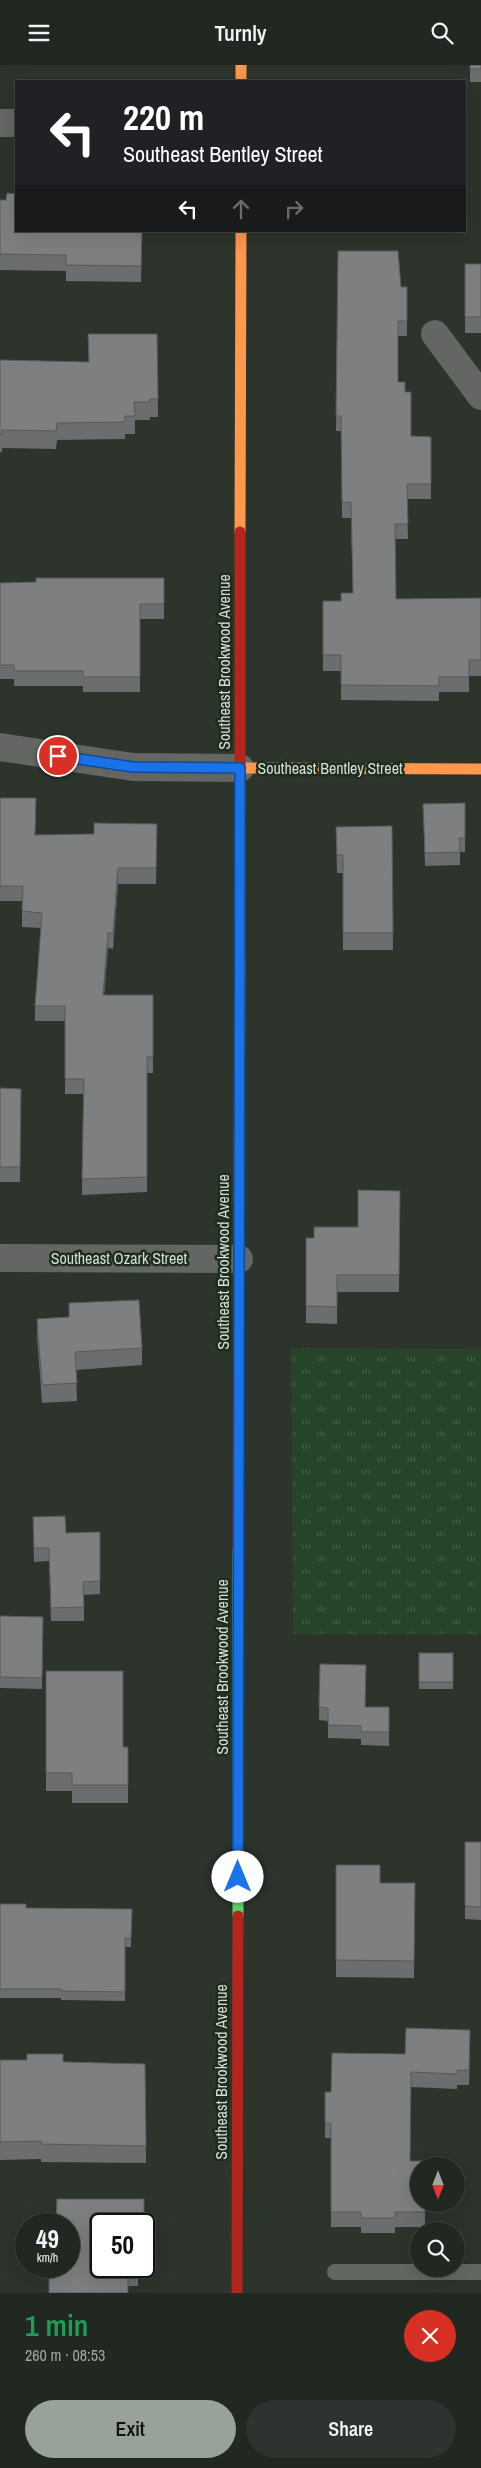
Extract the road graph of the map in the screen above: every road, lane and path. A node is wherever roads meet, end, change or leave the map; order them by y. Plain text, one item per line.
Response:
1 (241, 65) edge
2 (241, 80) edge
3 (0, 123) edge
4 (15, 123) edge
5 (241, 232) edge
6 (435, 334) dead end
7 (481, 396) edge
8 (0, 747) edge
9 (240, 768) junction
10 (481, 769) edge
11 (0, 1258) edge
12 (239, 1259) junction
13 (335, 2272) dead end
14 (481, 2272) edge
15 (237, 2293) edge

1 - 2 main road
3 - 4 street
5 - 9 main road, Southeast Brookwood Avenue
6 - 7 street
8 - 9 street, Southeast Bentley Street
9 - 10 main road, Southeast Bentley Street
9 - 12 main road, Southeast Brookwood Avenue
11 - 12 street, Southeast Ozark Street
12 - 15 main road, Southeast Brookwood Avenue
13 - 14 lane

